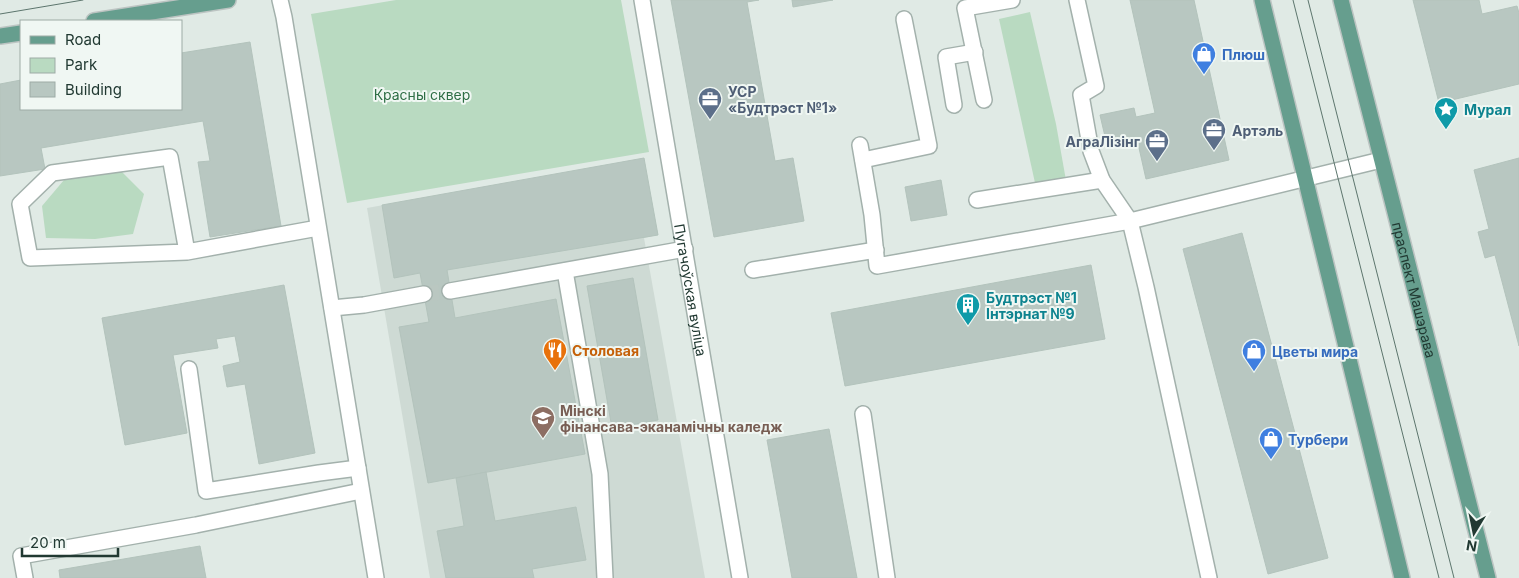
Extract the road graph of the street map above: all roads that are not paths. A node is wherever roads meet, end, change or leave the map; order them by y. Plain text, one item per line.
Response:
1 (228, 0) edge
2 (280, 0) edge
3 (642, 0) edge
4 (1012, 0) edge
5 (1077, 0) edge
6 (1262, 0) edge
7 (1341, 0) edge
8 (904, 19) dead end
9 (100, 20) edge
10 (20, 33) edge
11 (0, 36) edge
12 (974, 52) junction
13 (984, 100) dead end
14 (954, 105) dead end
15 (860, 145) dead end
16 (863, 160) junction
17 (1381, 160) junction
18 (1306, 178) junction
19 (1102, 180) junction
20 (977, 200) dead end
21 (1130, 221) junction
22 (318, 228) junction
23 (685, 249) junction
24 (876, 250) junction
25 (188, 252) junction
26 (753, 270) dead end
27 (565, 271) junction
28 (450, 291) tunnel mouth
29 (424, 294) tunnel mouth
30 (332, 308) junction
31 (188, 369) dead end
32 (863, 414) dead end
33 (358, 468) junction
34 (361, 491) junction
35 (25, 578) edge
36 (376, 578) edge
37 (605, 578) edge
38 (740, 578) edge
39 (887, 578) edge
40 (1209, 578) edge
41 (1402, 578) edge
42 (1488, 578) edge

1 - 9 main road
2 - 22 lane
3 - 23 lane, Пугачоўская вуліца
4 - 12 lane
5 - 19 lane
6 - 18 main road
7 - 17 main road, праспект Машэрава
8 - 16 lane
10 - 11 main road
12 - 13 lane
12 - 14 lane
15 - 16 lane
16 - 24 lane
17 - 18 lane
17 - 42 main road, праспект Машэрава
18 - 21 lane
18 - 41 main road
19 - 20 lane
19 - 21 lane
21 - 24 lane
21 - 40 lane
22 - 25 lane
22 - 30 lane
23 - 27 lane
23 - 38 lane, Пугачоўская вуліца
24 - 26 lane
25 - 25 lane
27 - 28 lane
27 - 37 lane
29 - 30 lane
30 - 33 lane
31 - 33 lane
32 - 39 lane
33 - 34 lane
34 - 35 lane
34 - 36 lane

